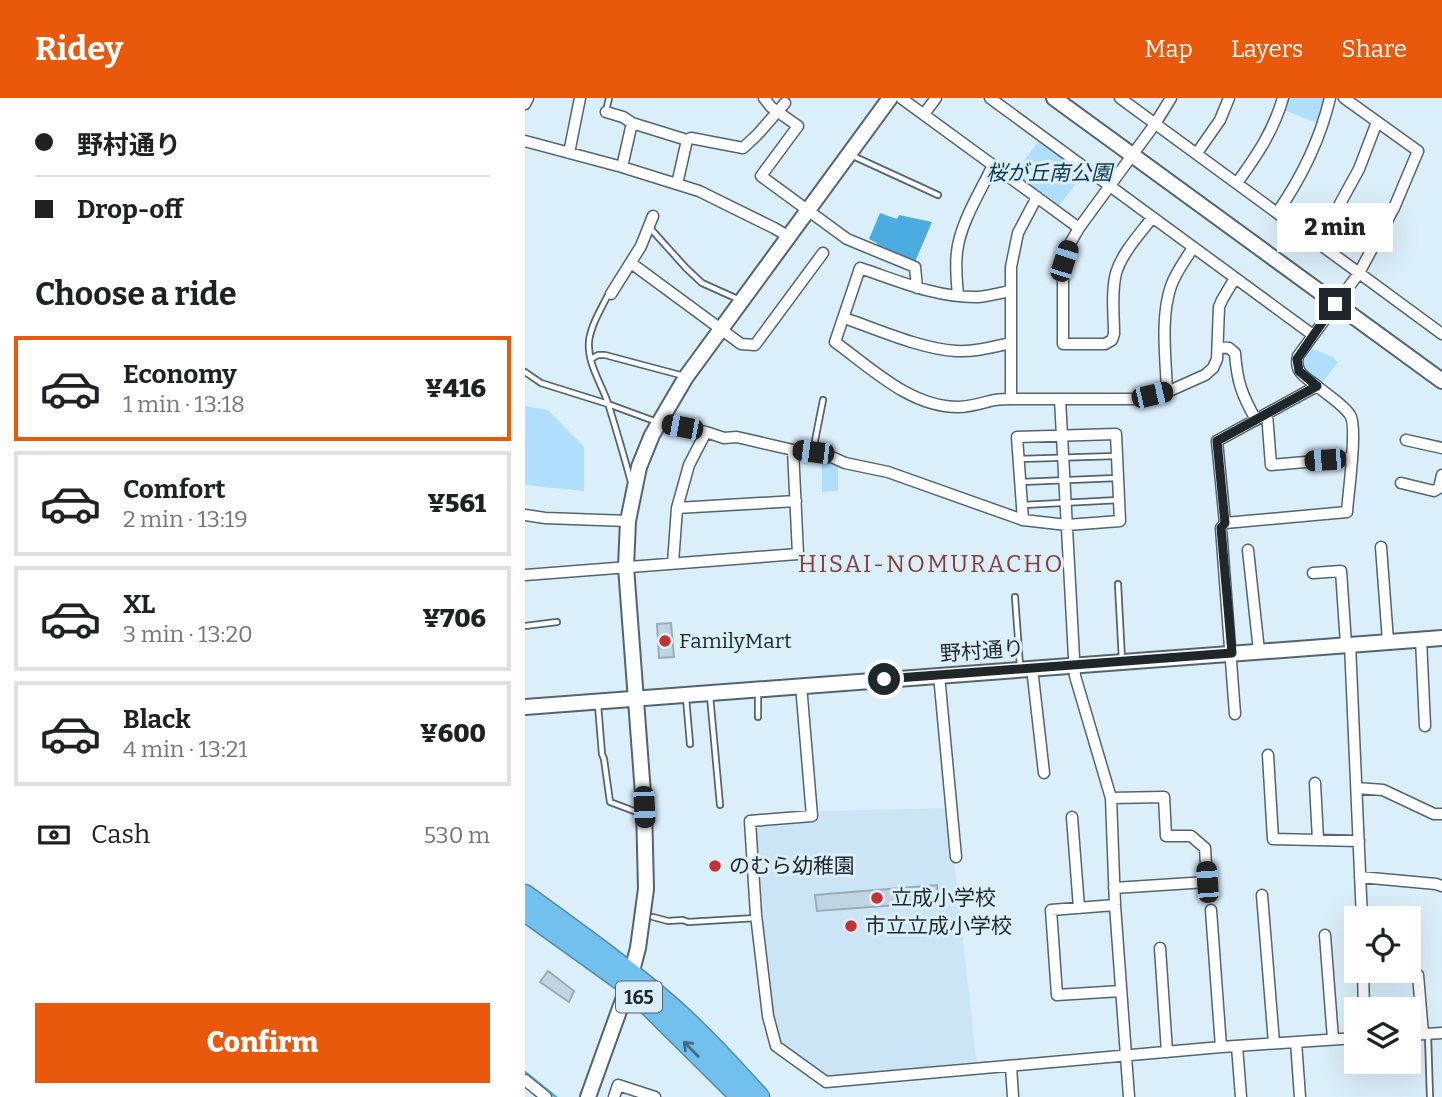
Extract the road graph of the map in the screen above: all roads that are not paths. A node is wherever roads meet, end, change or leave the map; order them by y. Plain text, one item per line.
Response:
1 (528, 98) edge
2 (580, 98) edge
3 (609, 98) edge
4 (764, 98) edge
5 (890, 98) edge
6 (901, 98) edge
7 (936, 98) edge
8 (990, 98) edge
9 (1054, 98) edge
10 (1120, 98) edge
11 (1171, 98) edge
12 (1229, 98) edge
13 (1283, 98) edge
14 (1330, 98) edge
15 (1344, 98) edge
16 (525, 104) edge
17 (782, 104) edge
18 (605, 112) joint
19 (924, 114) junction
20 (1377, 122) junction
21 (632, 123) junction
22 (1155, 124) junction
23 (687, 140) junction
24 (525, 141) edge
25 (569, 153) junction
26 (1196, 153) junction
27 (849, 155) junction
28 (1132, 155) junction
29 (993, 165) junction
30 (622, 167) junction
31 (1237, 183) junction
32 (677, 184) junction
33 (1110, 185) junction
34 (938, 195) dead end
35 (1037, 197) junction
36 (808, 210) junction
37 (1277, 213) junction
38 (653, 216) dead end
39 (1152, 218) junction
40 (649, 227) junction
41 (1079, 228) junction
42 (788, 236) junction
43 (1318, 244) junction
44 (1193, 248) junction
45 (823, 253) dead end
46 (631, 262) junction
47 (1359, 273) junction
48 (1235, 278) junction
49 (917, 288) junction
50 (1010, 291) junction
51 (611, 294) joint
52 (958, 296) junction
53 (742, 300) junction
54 (1335, 304) junction
55 (844, 318) junction
56 (721, 329) junction
57 (1442, 334) edge
58 (1313, 335) junction
59 (1011, 343) junction
60 (1218, 347) junction
61 (591, 359) junction
62 (525, 372) edge
63 (686, 377) junction
64 (1442, 382) edge
65 (1317, 386) junction
66 (1167, 392) junction
67 (1011, 399) junction
68 (1060, 399) junction
69 (823, 400) dead end
70 (608, 404) junction
71 (1267, 414) junction
72 (1256, 420) junction
73 (658, 422) junction
74 (706, 432) junction
75 (1062, 436) junction
76 (1406, 440) dead end
77 (1442, 448) edge
78 (793, 450) junction
79 (813, 452) junction
80 (1117, 456) junction
81 (1063, 458) junction
82 (1352, 458) junction
83 (1019, 459) junction
84 (1442, 475) edge
85 (1118, 478) junction
86 (1064, 480) junction
87 (1020, 482) junction
88 (1401, 484) dead end
89 (633, 490) junction
90 (1119, 500) junction
91 (796, 501) junction
92 (1065, 502) junction
93 (1022, 505) junction
94 (677, 508) junction
95 (525, 515) edge
96 (1023, 520) junction
97 (628, 521) junction
98 (1225, 523) junction
99 (1067, 530) junction
100 (1381, 547) dead end
101 (1248, 550) dead end
102 (673, 563) junction
103 (626, 567) junction
104 (1313, 573) dead end
105 (525, 575) edge
106 (1118, 584) dead end
107 (1015, 597) dead end
108 (557, 622) dead end
109 (525, 626) edge
110 (1442, 638) edge
111 (1421, 639) junction
112 (1388, 641) junction
113 (1348, 644) junction
114 (1259, 651) junction
115 (1232, 653) junction
116 (1123, 661) junction
117 (1074, 666) junction
118 (1026, 669) junction
119 (939, 675) junction
120 (801, 685) junction
121 (757, 688) junction
122 (709, 692) junction
123 (686, 694) junction
124 (635, 698) junction
125 (598, 701) junction
126 (525, 707) edge
127 (1235, 714) dead end
128 (758, 717) dead end
129 (1425, 726) dead end
130 (690, 744) dead end
131 (1268, 755) dead end
132 (1044, 774) dead end
133 (1315, 783) dead end
134 (1357, 788) junction
135 (1111, 798) junction
136 (720, 805) dead end
137 (634, 811) dead end
138 (1442, 814) edge
139 (1072, 817) dead end
140 (1318, 840) junction
141 (1360, 841) junction
142 (956, 857) dead end
143 (1360, 877) junction
144 (1442, 886) edge
145 (1114, 888) junction
146 (525, 894) edge
147 (1262, 895) dead end
148 (1115, 905) junction
149 (1361, 906) edge
150 (1079, 908) junction
151 (1211, 910) dead end
152 (525, 912) edge
153 (653, 918) dead end
154 (757, 918) junction
155 (1325, 935) dead end
156 (1160, 948) dead end
157 (630, 979) junction
158 (1419, 983) edge
159 (1121, 991) junction
160 (1442, 1033) edge
161 (1421, 1034) edge
162 (1426, 1034) junction
163 (1333, 1039) junction
164 (1344, 1039) edge
165 (1296, 1042) junction
166 (1274, 1043) junction
167 (1237, 1046) junction
168 (1221, 1047) junction
169 (1167, 1052) junction
170 (1126, 1055) junction
171 (1011, 1066) junction
172 (525, 1080) edge
173 (547, 1097) edge
174 (588, 1097) edge
175 (614, 1097) edge
176 (655, 1097) edge
177 (740, 1097) edge
178 (760, 1097) edge
179 (1013, 1097) edge
180 (1129, 1097) edge
181 (1241, 1097) edge
182 (1300, 1097) edge
183 (1430, 1097) edge

1 - 16 street
2 - 25 street
3 - 18 lane
4 - 17 street
5 - 27 street
6 - 19 street
7 - 19 street
8 - 33 street
9 - 28 street
10 - 22 street
11 - 22 street
12 - 26 street
13 - 31 street
14 - 37 street
15 - 20 street
17 - 23 street
17 - 36 street
18 - 21 street
19 - 29 street
20 - 43 street
20 - 47 street
21 - 23 street
21 - 30 street
22 - 26 street
22 - 28 street
23 - 32 street
24 - 25 street
25 - 30 street
26 - 31 street
27 - 34 lane
27 - 36 street
28 - 33 street
28 - 54 street
29 - 35 street
29 - 52 street
30 - 32 street
31 - 37 street
32 - 42 street
33 - 39 street
33 - 41 street
35 - 41 street
35 - 50 street
36 - 42 street
36 - 49 street
37 - 43 street
38 - 40 street
39 - 41 street
39 - 44 street
40 - 46 street
40 - 53 lane
42 - 53 street
43 - 47 street
44 - 48 street
44 - 66 street
45 - 56 street
46 - 51 street
46 - 56 street
47 - 54 street
47 - 57 street
48 - 58 street
48 - 60 street
49 - 52 street
49 - 55 street
50 - 52 street
50 - 59 street
51 - 61 lane
53 - 56 street
54 - 58 street
54 - 64 street
55 - 59 street
55 - 67 street
56 - 63 street
58 - 65 street
59 - 67 street
60 - 66 street
60 - 72 street
61 - 63 lane
61 - 70 lane
62 - 70 lane
63 - 73 street
65 - 71 street
65 - 82 street
66 - 68 street
67 - 68 street
68 - 75 street
69 - 79 lane
70 - 73 lane
70 - 89 lane
71 - 72 street
71 - 82 street
72 - 98 street
73 - 74 street
73 - 89 street
74 - 78 street
74 - 94 street
75 - 80 street
75 - 81 street
75 - 83 street
76 - 77 street
78 - 79 street
78 - 91 street
79 - 96 street
80 - 81 lane
80 - 85 street
81 - 83 lane
81 - 86 street
82 - 98 street
83 - 87 street
84 - 88 street
85 - 86 lane
85 - 90 street
86 - 87 lane
86 - 92 street
87 - 93 street
89 - 97 street
90 - 92 lane
90 - 99 street
91 - 94 street
91 - 102 street
92 - 93 lane
92 - 99 street
93 - 96 street
94 - 102 street
95 - 97 street
96 - 99 street
97 - 103 street
98 - 115 street
99 - 117 street
100 - 112 street
101 - 114 street
102 - 103 street
103 - 105 street
103 - 124 street
104 - 113 street
106 - 116 lane
107 - 118 lane
108 - 109 lane
110 - 111 street, 野村通り
111 - 112 street, 野村通り
111 - 129 street
112 - 113 street, 野村通り
113 - 114 street, 野村通り
113 - 134 street
114 - 115 street, 野村通り
115 - 116 street, 野村通り
115 - 127 street
116 - 117 street, 野村通り
117 - 118 street, 野村通り
117 - 135 street
118 - 119 street, 野村通り
118 - 132 street
119 - 120 street, 野村通り
119 - 142 street
120 - 121 street, 野村通り
120 - 154 street
121 - 122 street, 野村通り
121 - 128 lane
122 - 123 street, 野村通り
122 - 136 lane
123 - 124 street, 野村通り
123 - 130 lane
124 - 125 street, 野村通り
124 - 157 street
125 - 126 street, 野村通り
125 - 137 lane
131 - 140 street
133 - 140 street
134 - 138 street
134 - 141 street
135 - 145 street
135 - 145 street
139 - 150 street
140 - 141 street
141 - 143 street
143 - 144 street
143 - 149 street
145 - 148 street
146 - 157 highway, 165
147 - 166 street
148 - 150 street
148 - 159 street
150 - 159 street
151 - 168 street
152 - 157 highway, 165
153 - 154 lane
154 - 171 street
155 - 163 street
156 - 169 street
157 - 174 street
177 -> 157 highway, 165
157 - 178 highway, 165
158 - 162 street
159 - 170 street
160 - 162 street
161 - 162 street
162 - 183 lane
163 - 164 street
163 - 165 street
165 - 166 street
165 - 182 street
166 - 167 street
167 - 168 street
167 - 181 street
168 - 169 street
169 - 170 street
170 - 171 street
170 - 180 street
171 - 179 street
172 - 173 street
175 - 176 street

